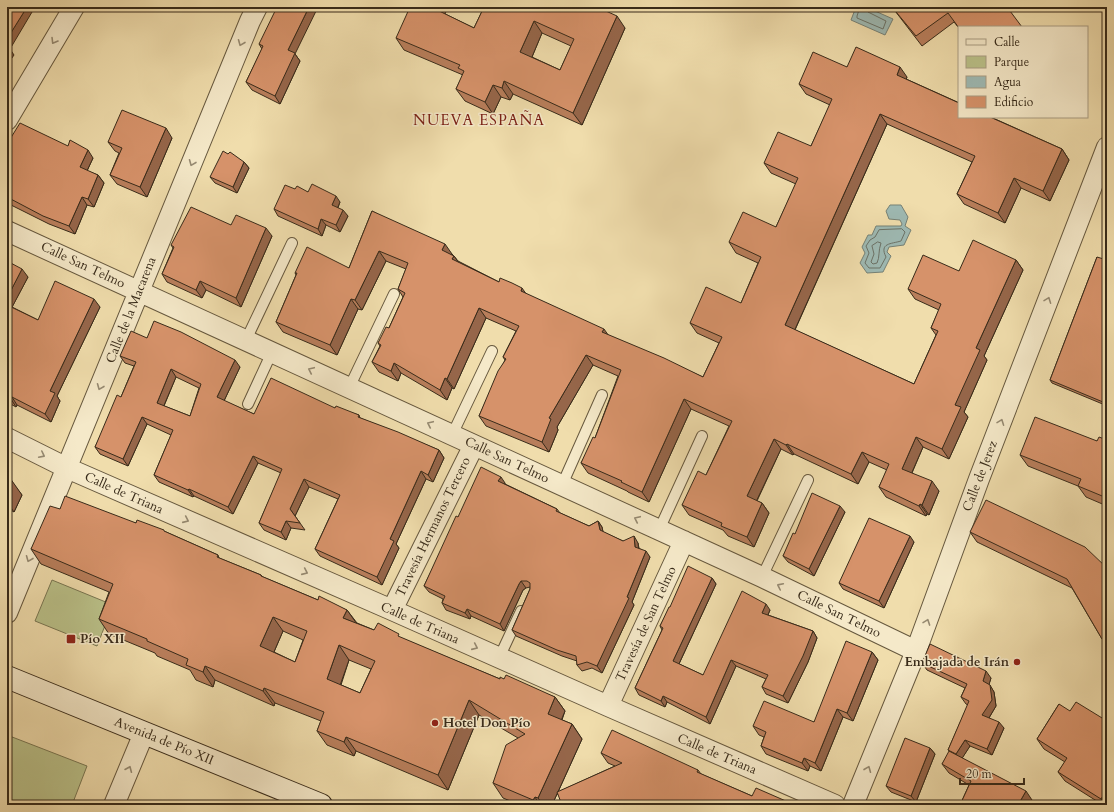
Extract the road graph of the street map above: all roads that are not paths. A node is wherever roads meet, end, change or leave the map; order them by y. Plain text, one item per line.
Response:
1 (74, 7) edge
2 (257, 7) edge
3 (7, 120) edge
4 (1107, 147) edge
5 (7, 231) edge
6 (292, 243) dead end
7 (139, 291) junction
8 (394, 294) dead end
9 (246, 340) junction
10 (492, 351) dead end
11 (272, 352) junction
12 (349, 388) junction
13 (602, 395) dead end
14 (248, 404) dead end
15 (452, 435) junction
16 (702, 436) dead end
17 (7, 438) edge
18 (474, 445) junction
19 (67, 468) junction
20 (808, 480) dead end
21 (562, 485) junction
22 (659, 530) junction
23 (684, 541) junction
24 (762, 577) junction
25 (525, 600) edge
26 (392, 610) junction
27 (7, 613) edge
28 (916, 651) junction
29 (499, 658) junction
30 (7, 677) edge
31 (608, 706) junction
32 (144, 733) junction
33 (114, 805) edge
34 (321, 805) edge
35 (835, 805) edge
36 (854, 805) edge

1 -> 3 street
2 -> 7 street, Calle de la Macarena
28 -> 4 street, Calle de Jerez
5 - 7 street, Calle San Telmo
6 - 9 lane
7 - 9 street, Calle San Telmo
7 -> 19 street, Calle de la Macarena
8 - 12 lane
9 - 11 street, Calle San Telmo
10 - 15 lane, Calle San Telmo
12 -> 11 street, Calle San Telmo
11 - 14 lane
15 -> 12 street, Calle San Telmo
13 - 21 lane, Calle San Telmo
15 - 18 street, Calle San Telmo
16 - 22 lane
17 -> 19 street, Calle de Triana
18 - 21 street, Calle San Telmo
18 - 26 street, Travesía Hermanos Tercero
19 -> 26 street, Calle de Triana
19 -> 27 street, Calle de la Macarena
20 - 24 lane
22 -> 21 street, Calle San Telmo
22 - 23 street, Calle San Telmo
23 - 24 street, Calle San Telmo
23 - 31 street, Travesía de San Telmo
28 -> 24 street, Calle San Telmo
25 - 29 lane
26 -> 29 street, Calle de Triana
36 -> 28 street, Calle de Jerez
29 - 31 street, Calle de Triana
30 - 32 main road, Avenida de Pío XII
31 - 35 street, Calle de Triana
33 -> 32 street
32 - 34 main road, Avenida de Pío XII

